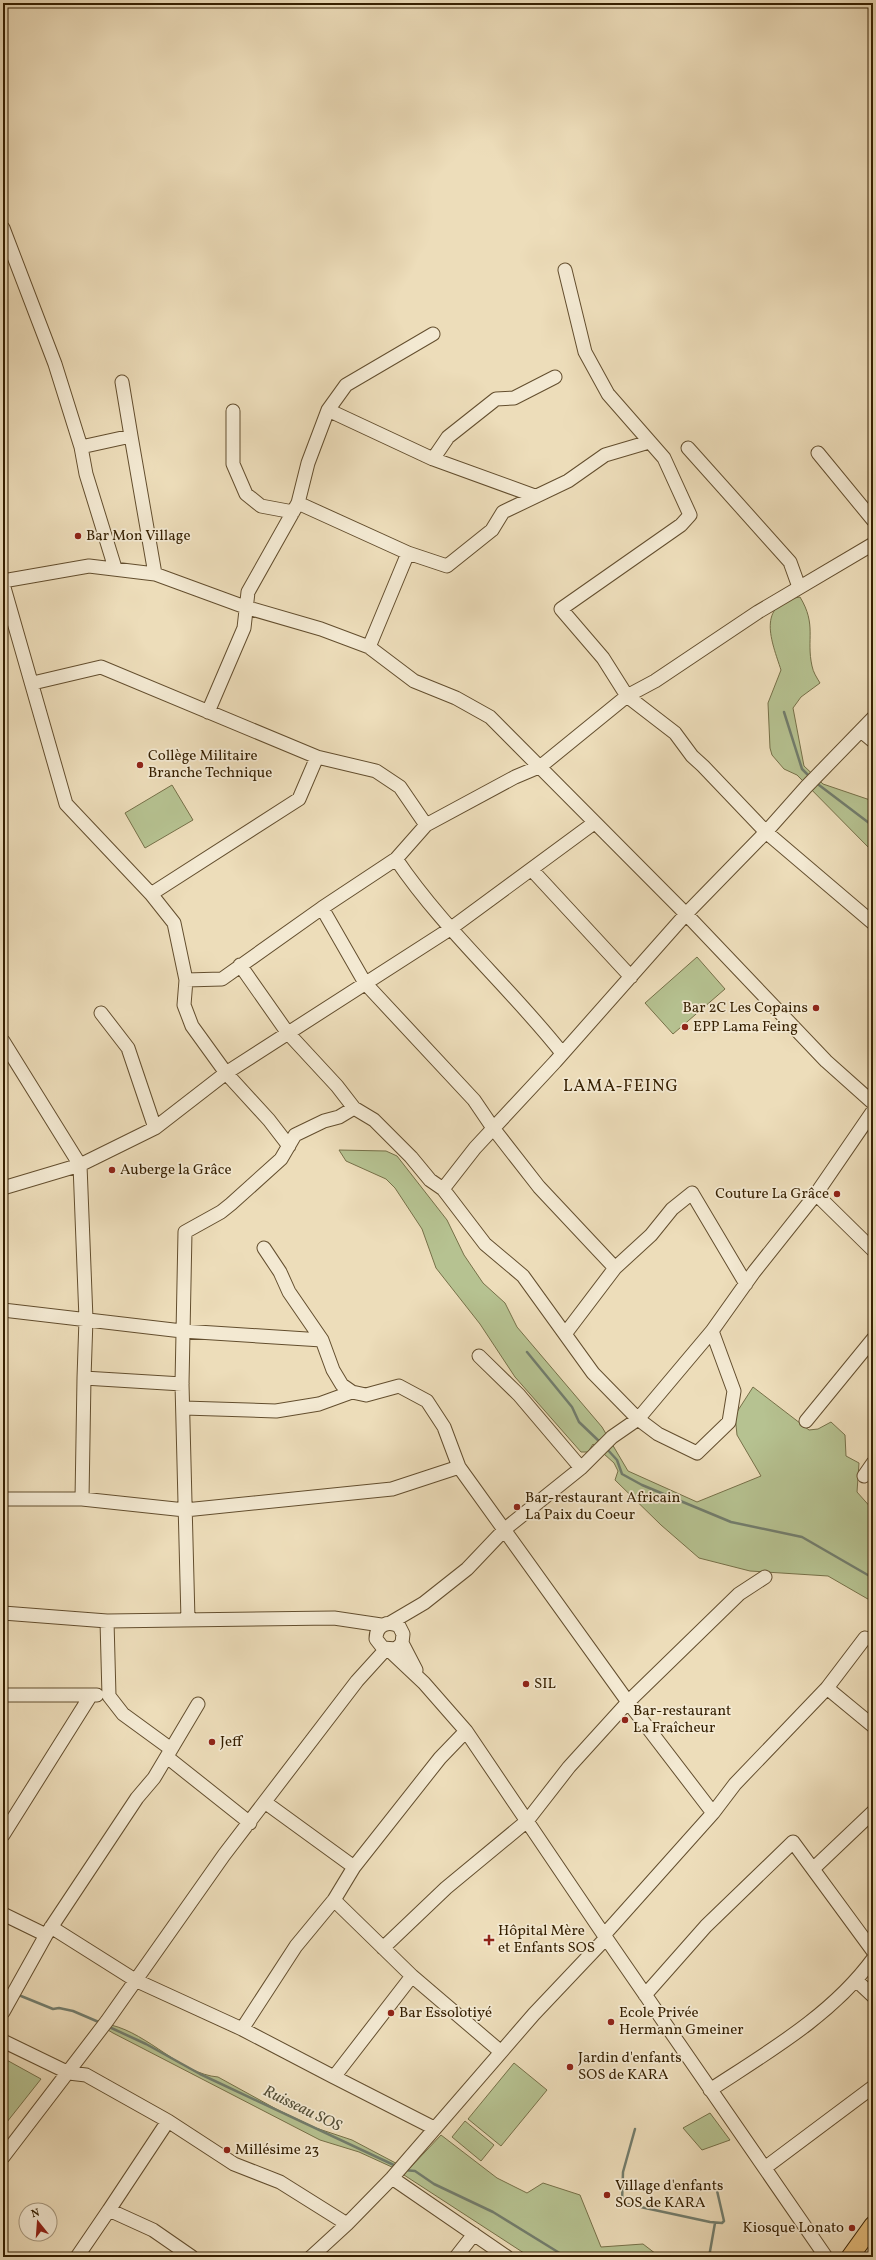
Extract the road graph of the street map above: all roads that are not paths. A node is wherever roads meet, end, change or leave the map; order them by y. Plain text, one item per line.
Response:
1 (4, 236) edge
2 (565, 270) dead end
3 (433, 334) dead end
4 (554, 377) dead end
5 (122, 382) dead end
6 (328, 410) junction
7 (233, 411) dead end
8 (131, 436) junction
9 (649, 442) junction
10 (81, 447) junction
11 (688, 448) dead end
12 (818, 453) dead end
13 (433, 459) junction
14 (535, 496) junction
15 (296, 508) junction
16 (873, 520) edge
17 (873, 544) edge
18 (408, 553) junction
19 (115, 568) junction
20 (155, 574) junction
21 (3, 581) edge
22 (3, 584) edge
23 (799, 587) junction
24 (245, 607) junction
25 (369, 647) junction
26 (33, 683) junction
27 (627, 696) junction
28 (208, 712) junction
29 (873, 718) edge
30 (861, 731) junction
31 (873, 741) edge
32 (318, 757) junction
33 (541, 766) junction
34 (594, 823) junction
35 (426, 826) junction
36 (766, 832) junction
37 (396, 859) junction
38 (532, 870) junction
39 (151, 894) junction
40 (322, 908) junction
41 (686, 914) junction
42 (873, 923) edge
43 (450, 929) junction
44 (240, 965) junction
45 (631, 976) junction
46 (186, 980) junction
47 (366, 983) junction
48 (101, 1013) dead end
49 (287, 1032) junction
50 (3, 1041) edge
51 (562, 1053) junction
52 (226, 1073) junction
53 (873, 1103) edge
54 (354, 1108) junction
55 (873, 1111) edge
56 (155, 1128) junction
57 (493, 1128) junction
58 (289, 1146) junction
59 (80, 1165) junction
60 (3, 1188) edge
61 (443, 1190) junction
62 (816, 1194) junction
63 (264, 1248) dead end
64 (873, 1250) edge
65 (615, 1268) junction
66 (746, 1284) junction
67 (3, 1310) edge
68 (86, 1319) junction
69 (182, 1331) junction
70 (712, 1331) junction
71 (565, 1334) junction
72 (873, 1339) edge
73 (322, 1340) junction
74 (480, 1356) dead end
75 (84, 1378) junction
76 (182, 1384) junction
77 (352, 1392) junction
78 (184, 1408) junction
79 (638, 1419) junction
80 (806, 1420) dead end
81 (873, 1463) edge
82 (459, 1467) junction
83 (581, 1468) junction
84 (864, 1476) dead end
85 (3, 1499) edge
86 (82, 1499) junction
87 (185, 1510) junction
88 (505, 1529) junction
89 (765, 1577) dead end
90 (424, 1603) junction
91 (3, 1613) edge
92 (188, 1620) junction
93 (107, 1621) junction
94 (384, 1638) junction
95 (865, 1638) dead end
96 (403, 1639) junction
97 (424, 1683) junction
98 (827, 1688) junction
99 (91, 1695) junction
100 (3, 1696) edge
101 (109, 1696) junction
102 (628, 1702) junction
103 (198, 1704) dead end
104 (873, 1726) edge
105 (466, 1731) junction
106 (169, 1753) junction
107 (266, 1803) junction
108 (873, 1812) edge
109 (713, 1813) junction
110 (527, 1821) junction
111 (250, 1823) junction
112 (3, 1835) edge
113 (354, 1867) junction
114 (814, 1868) junction
115 (334, 1900) junction
116 (3, 1914) edge
117 (48, 1931) junction
118 (605, 1937) junction
119 (383, 1948) junction
120 (873, 1950) edge
121 (873, 1959) edge
122 (412, 1976) junction
123 (135, 1980) junction
124 (857, 1981) junction
125 (645, 1995) junction
126 (873, 1996) edge
127 (3, 2012) edge
128 (242, 2029) junction
129 (3, 2041) edge
130 (501, 2052) junction
131 (69, 2073) junction
132 (334, 2077) junction
133 (873, 2087) edge
134 (710, 2090) junction
135 (168, 2121) junction
136 (434, 2128) junction
137 (3, 2157) edge
138 (766, 2167) junction
139 (398, 2171) junction
140 (109, 2210) junction
141 (347, 2224) junction
142 (873, 2225) edge
143 (474, 2234) junction
144 (77, 2257) edge
145 (192, 2257) edge
146 (311, 2257) edge
147 (456, 2257) edge
148 (507, 2257) edge
149 (826, 2257) edge
150 (850, 2257) edge

1 - 10 street
2 - 9 street
3 - 6 street
4 - 13 street
5 - 8 street
6 - 13 street
6 - 15 street
7 - 15 street
8 - 10 street
8 - 20 street
9 - 14 street
9 - 27 street
10 - 19 street
11 - 23 street
12 - 16 street
13 - 14 street
14 - 18 street
15 - 18 street
15 - 24 street
17 - 23 street
18 - 25 street
19 - 20 street
19 - 21 street
20 - 24 street
22 - 26 street
23 - 27 street
24 - 25 street
24 - 28 street
25 - 33 street
26 - 28 street
26 - 39 street
27 - 33 street
27 - 36 street
28 - 32 street
29 - 30 street
30 - 31 street
30 - 36 street
32 - 35 street
32 - 39 street
33 - 34 street
33 - 35 street
34 - 38 street
34 - 41 street
35 - 37 street
36 - 41 street
36 - 42 street
37 - 40 street
37 - 43 street
38 - 43 street
38 - 45 street
39 - 46 street
40 - 44 street
40 - 47 street
41 - 45 street
41 - 53 street
43 - 47 street
43 - 51 street
44 - 46 street
44 - 49 street
45 - 51 street
46 - 52 street
47 - 49 street
47 - 57 street
48 - 56 street
49 - 52 street
49 - 54 street
50 - 59 street
51 - 57 street
52 - 56 street
52 - 58 street
54 - 58 street
54 - 61 street
55 - 62 street
56 - 59 street
57 - 61 street
57 - 65 street
58 - 69 street
59 - 60 street
59 - 68 street
61 - 71 street
62 - 64 street
62 - 66 street
63 - 73 street
65 - 66 street
65 - 71 street
66 - 70 street
67 - 68 street
68 - 69 street
68 - 75 street
69 - 73 street
69 - 76 street
70 - 79 street
70 - 79 street
71 - 79 street
72 - 80 street
73 - 77 street
74 - 83 street
75 - 76 street
75 - 86 street
76 - 78 street
77 - 78 street
77 - 82 street
78 - 87 street
79 - 83 street
81 - 84 street
82 - 87 street
82 - 88 street
83 - 88 street
85 - 86 street
86 - 87 street
87 - 92 street
88 - 90 street
88 - 102 street
89 - 102 street
90 - 94 street
90 - 96 street
91 - 93 street
92 - 93 street
92 - 94 street
93 - 101 street
94 - 96 street
94 - 96 street
94 - 97 street
94 - 107 street
95 - 98 street
96 - 97 street
97 - 105 street
98 - 104 street
98 - 109 street
99 - 100 street
99 - 101 street
99 - 112 street
101 - 106 street
102 - 109 street
102 - 110 street
103 - 106 street
105 - 110 street
105 - 113 street
106 - 111 street
106 - 117 street
107 - 111 street
107 - 113 street
108 - 114 street
109 - 118 street
110 - 118 street
110 - 119 street
111 - 123 street
113 - 115 street
114 - 120 street
114 - 125 street
115 - 119 street
115 - 128 street
116 - 117 street
117 - 123 street
117 - 127 street
118 - 125 street
118 - 130 street
119 - 122 street
121 - 124 street
122 - 130 street
122 - 132 street
123 - 128 street
123 - 131 street
124 - 126 street
124 - 134 street
125 - 134 street
128 - 132 street
129 - 131 street
130 - 136 street
131 - 135 street
131 - 137 street
132 - 136 street
133 - 138 street
134 - 138 street
135 - 140 street
135 - 141 street
136 - 139 street
138 - 149 street
139 - 141 street
139 - 143 street
140 - 144 street
140 - 145 street
141 - 146 street
142 - 150 main road
143 - 147 street
143 - 148 street

